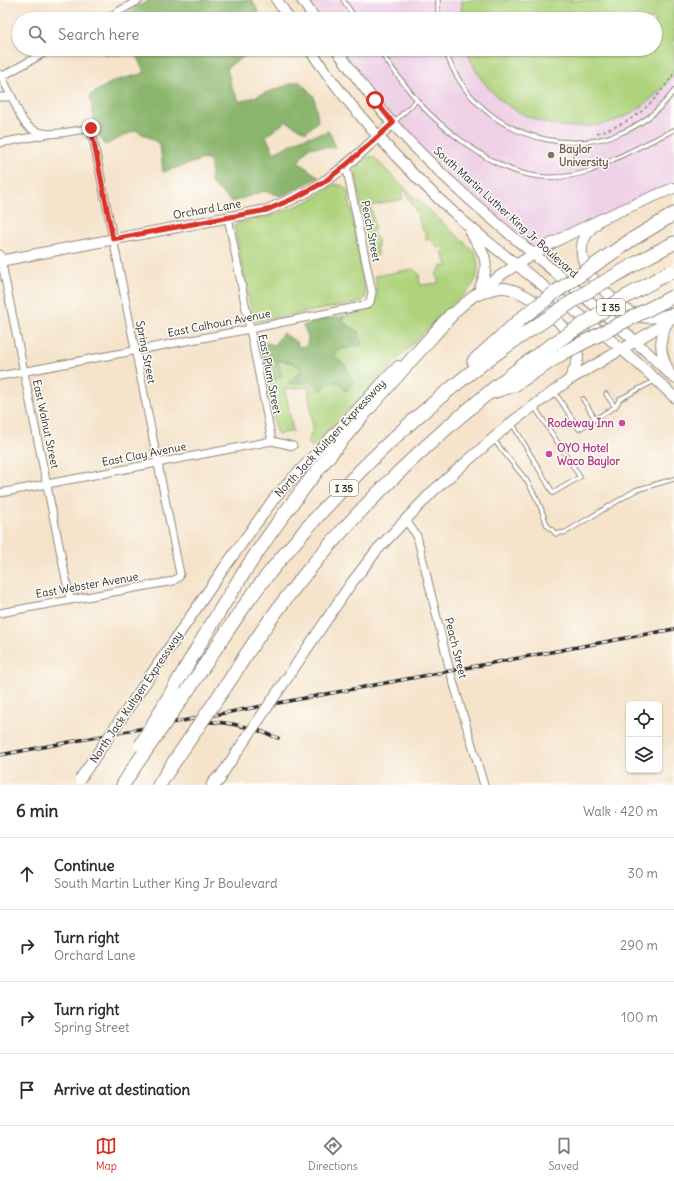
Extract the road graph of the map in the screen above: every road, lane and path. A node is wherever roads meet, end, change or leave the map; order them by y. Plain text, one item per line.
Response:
1 (139, 0) edge
2 (277, 0) edge
3 (302, 0) edge
4 (343, 0) edge
5 (438, 0) edge
6 (118, 12) edge
7 (285, 12) edge
8 (310, 12) edge
9 (351, 12) edge
10 (438, 12) edge
11 (38, 56) edge
12 (314, 56) edge
13 (341, 56) edge
14 (383, 56) edge
15 (447, 56) edge
16 (674, 73) edge
17 (1, 75) edge
18 (674, 91) edge
19 (0, 97) edge
20 (12, 97) junction
21 (417, 100) junction
22 (393, 123) junction
23 (674, 130) edge
24 (47, 134) junction
25 (593, 134) dead end
26 (377, 137) junction
27 (0, 143) edge
28 (346, 165) junction
29 (674, 188) edge
30 (674, 214) edge
31 (228, 217) junction
32 (603, 218) junction
33 (461, 219) junction
34 (113, 239) junction
35 (674, 243) edge
36 (532, 254) junction
37 (0, 259) edge
38 (516, 264) junction
39 (672, 271) edge
40 (480, 289) junction
41 (674, 296) edge
42 (370, 302) joint
43 (461, 306) junction
44 (451, 315) junction
45 (673, 317) edge
46 (250, 329) junction
47 (636, 341) junction
48 (623, 349) junction
49 (135, 350) junction
50 (24, 372) junction
51 (0, 376) edge
52 (673, 377) edge
53 (569, 380) junction
54 (657, 380) junction
55 (554, 390) junction
56 (486, 394) junction
57 (606, 394) dead end
58 (674, 397) edge
59 (583, 399) dead end
60 (533, 405) junction
61 (615, 407) junction
62 (595, 419) junction
63 (512, 422) junction
64 (493, 438) junction
65 (272, 441) junction
66 (293, 446) dead end
67 (383, 449) junction
68 (157, 462) junction
69 (674, 479) edge
70 (47, 484) junction
71 (0, 493) edge
72 (405, 519) junction
73 (178, 578) joint
74 (70, 599) junction
75 (0, 613) edge
76 (130, 770) junction
77 (78, 782) edge
78 (216, 782) edge
79 (118, 785) edge
80 (123, 785) edge
81 (159, 785) edge
82 (484, 785) edge

1 - 6 street
2 - 7 main road
3 - 8 main road
4 - 9 lane
5 - 10 lane
11 - 17 street
12 - 26 main road
13 - 22 main road, South Martin Luther King Jr Boulevard
14 - 21 lane
15 - 18 lane
16 - 25 path
17 - 20 street
19 - 20 street
20 - 24 street
21 - 22 lane
21 - 23 lane
22 - 26 main road, Orchard Lane
22 - 36 main road, South Martin Luther King Jr Boulevard
24 - 27 street
24 - 34 street, Spring Street
26 - 28 main road, Orchard Lane
26 - 33 main road
28 - 31 main road, Orchard Lane
28 - 42 street, Peach Street
29 - 32 main road, North Jack Kultgen Expressway
30 - 67 highway, bridge
31 - 34 main road, Orchard Lane
31 - 46 street, East Plum Street
32 - 36 main road, North Jack Kultgen Expressway
32 - 45 main road
33 - 38 main road
33 - 40 main road
34 - 37 main road, Orchard Lane
34 - 49 street, Spring Street
35 - 67 highway, I 35, bridge
36 - 38 main road, North Jack Kultgen Expressway
36 - 47 main road, South Martin Luther King Jr Boulevard
37 - 50 street, East Walnut Street
38 - 40 main road, North Jack Kultgen Expressway
38 - 48 main road
39 - 56 highway, I 35, bridge
40 - 43 main road, North Jack Kultgen Expressway
41 - 56 highway, bridge
42 - 46 street, East Calhoun Avenue
43 - 44 main road, North Jack Kultgen Expressway
43 - 53 main road
44 - 76 highway, bridge
44 - 77 main road, North Jack Kultgen Expressway, bridge
45 - 47 main road
45 - 52 main road
46 - 49 street, East Calhoun Avenue
46 - 65 street, East Plum Street
47 - 48 main road
47 - 52 main road, South Martin Luther King Jr Boulevard
48 - 53 main road
48 - 54 main road
49 - 50 street, East Calhoun Avenue
49 - 68 street, Spring Street
50 - 51 street, East Calhoun Avenue
50 - 70 street, East Walnut Street
53 - 55 main road
54 - 58 main road
54 - 61 lane
55 - 60 main road
55 - 62 lane
56 - 81 highway, I 35, bridge
57 - 61 lane
59 - 62 lane
60 - 63 main road
60 - 63 lane
61 - 62 lane
63 - 64 main road
64 - 69 lane
64 - 72 main road
65 - 66 street, East Clay Avenue
65 - 68 street, East Clay Avenue
67 - 76 highway, I 35, bridge
68 - 70 street, East Clay Avenue
68 - 73 street, Spring Street
70 - 71 street, East Clay Avenue
70 - 74 street, East Walnut Street
72 - 78 main road, bridge
72 - 82 street, Peach Street
73 - 74 street, East Webster Avenue
74 - 75 street, East Webster Avenue
76 - 79 highway
76 - 80 highway, I 35

